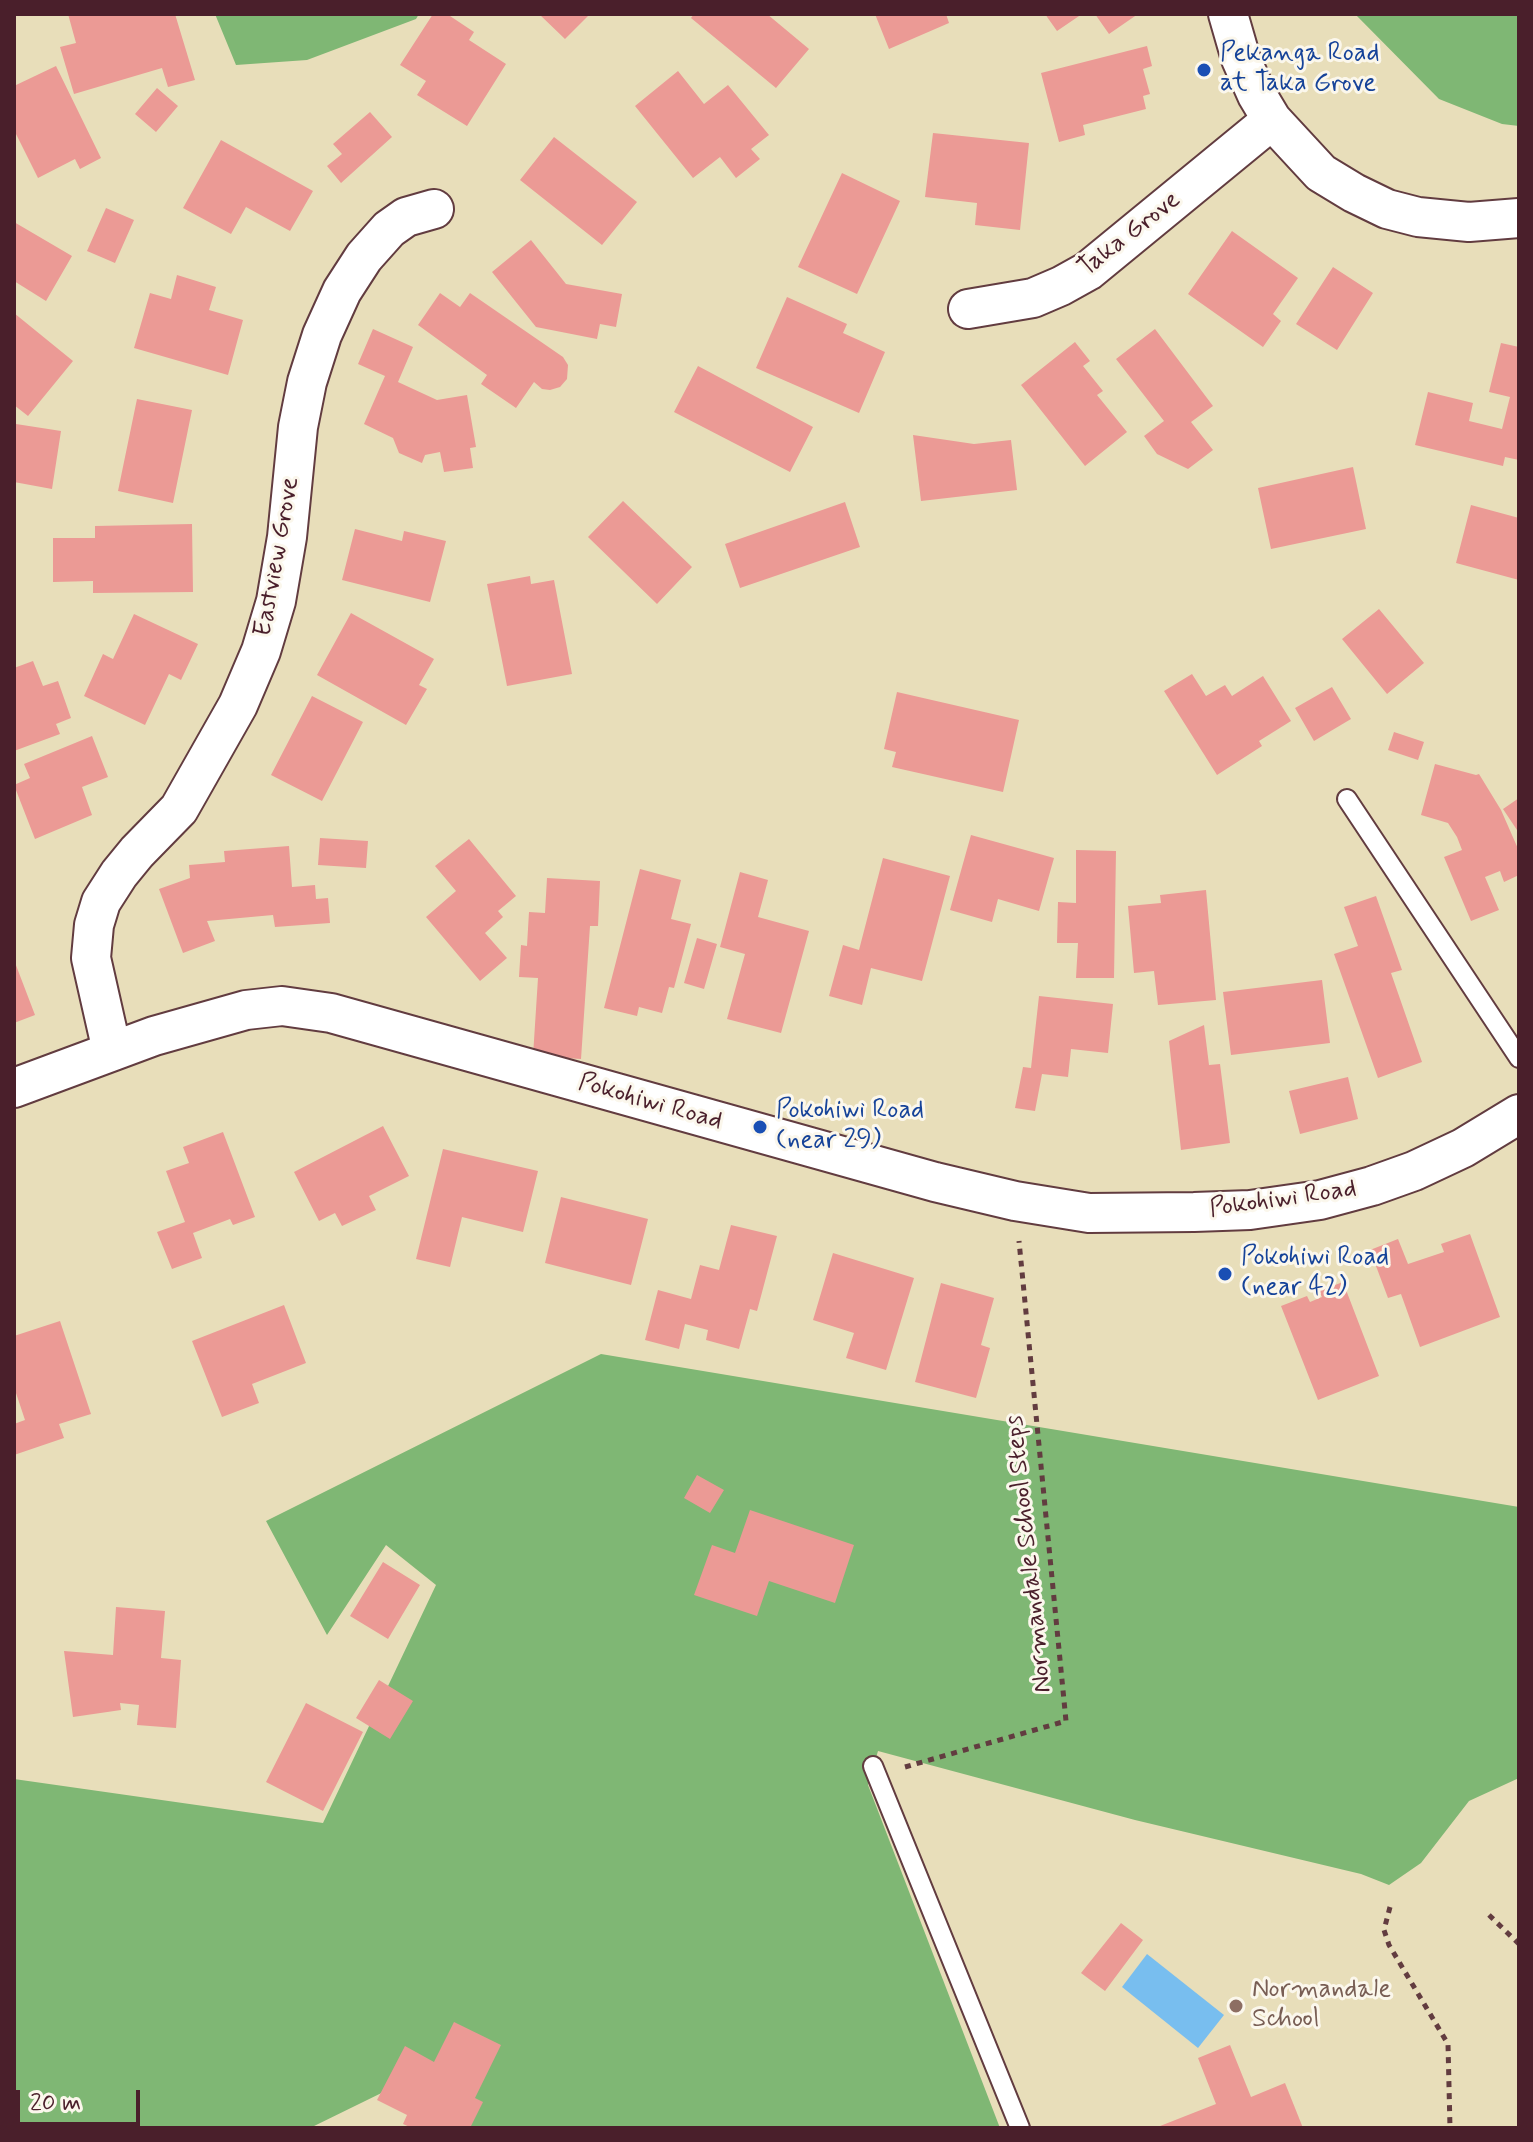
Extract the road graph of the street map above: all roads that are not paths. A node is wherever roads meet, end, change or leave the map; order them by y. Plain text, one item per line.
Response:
1 (1228, 14) edge
2 (1272, 120) junction
3 (434, 209) dead end
4 (1519, 218) edge
5 (968, 309) dead end
6 (1347, 799) dead end
7 (112, 1051) junction
8 (1519, 1058) edge
9 (14, 1088) edge
10 (1519, 1114) edge
11 (873, 1766) dead end
12 (1020, 2128) edge

1 - 2 street
2 - 4 street
2 - 5 street, Taka Grove
3 - 7 street, Eastview Grove
6 - 8 lane
7 - 9 street, Pokohiwi Road
7 - 10 street, Pokohiwi Road
11 - 12 lane

